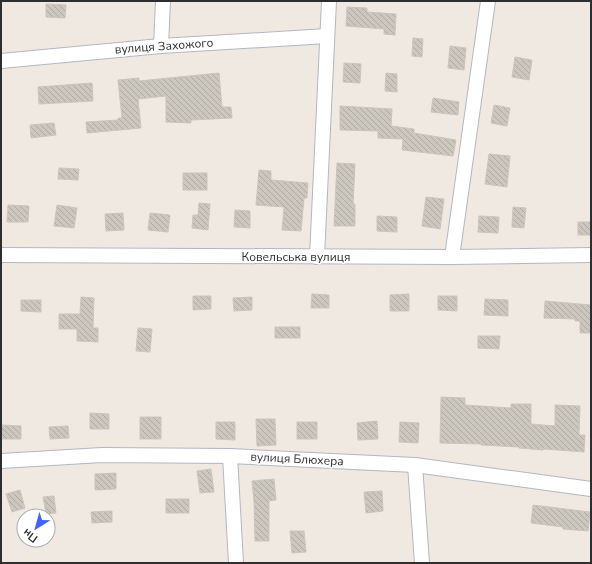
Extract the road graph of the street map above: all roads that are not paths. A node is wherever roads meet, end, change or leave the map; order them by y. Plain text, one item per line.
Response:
1 (163, 1) edge
2 (329, 1) edge
3 (488, 1) edge
4 (327, 36) junction
5 (161, 46) junction
6 (1, 61) edge
7 (1, 255) edge
8 (591, 255) edge
9 (316, 257) junction
10 (452, 257) junction
11 (230, 456) junction
12 (1, 461) edge
13 (415, 465) junction
14 (591, 489) edge
15 (236, 563) edge
16 (422, 563) edge

1 - 5 street
2 - 4 street
3 - 10 street
4 - 5 street, вулиця Захожого
4 - 9 street
5 - 6 street, вулиця Захожого
7 - 9 street, Ковельська вулиця
8 - 10 street, Ковельська вулиця
9 - 10 street, Ковельська вулиця
11 - 12 street, вулиця Блюхера
11 - 13 street, вулиця Блюхера
11 - 15 street
13 - 14 street, вулиця Блюхера
13 - 16 street

